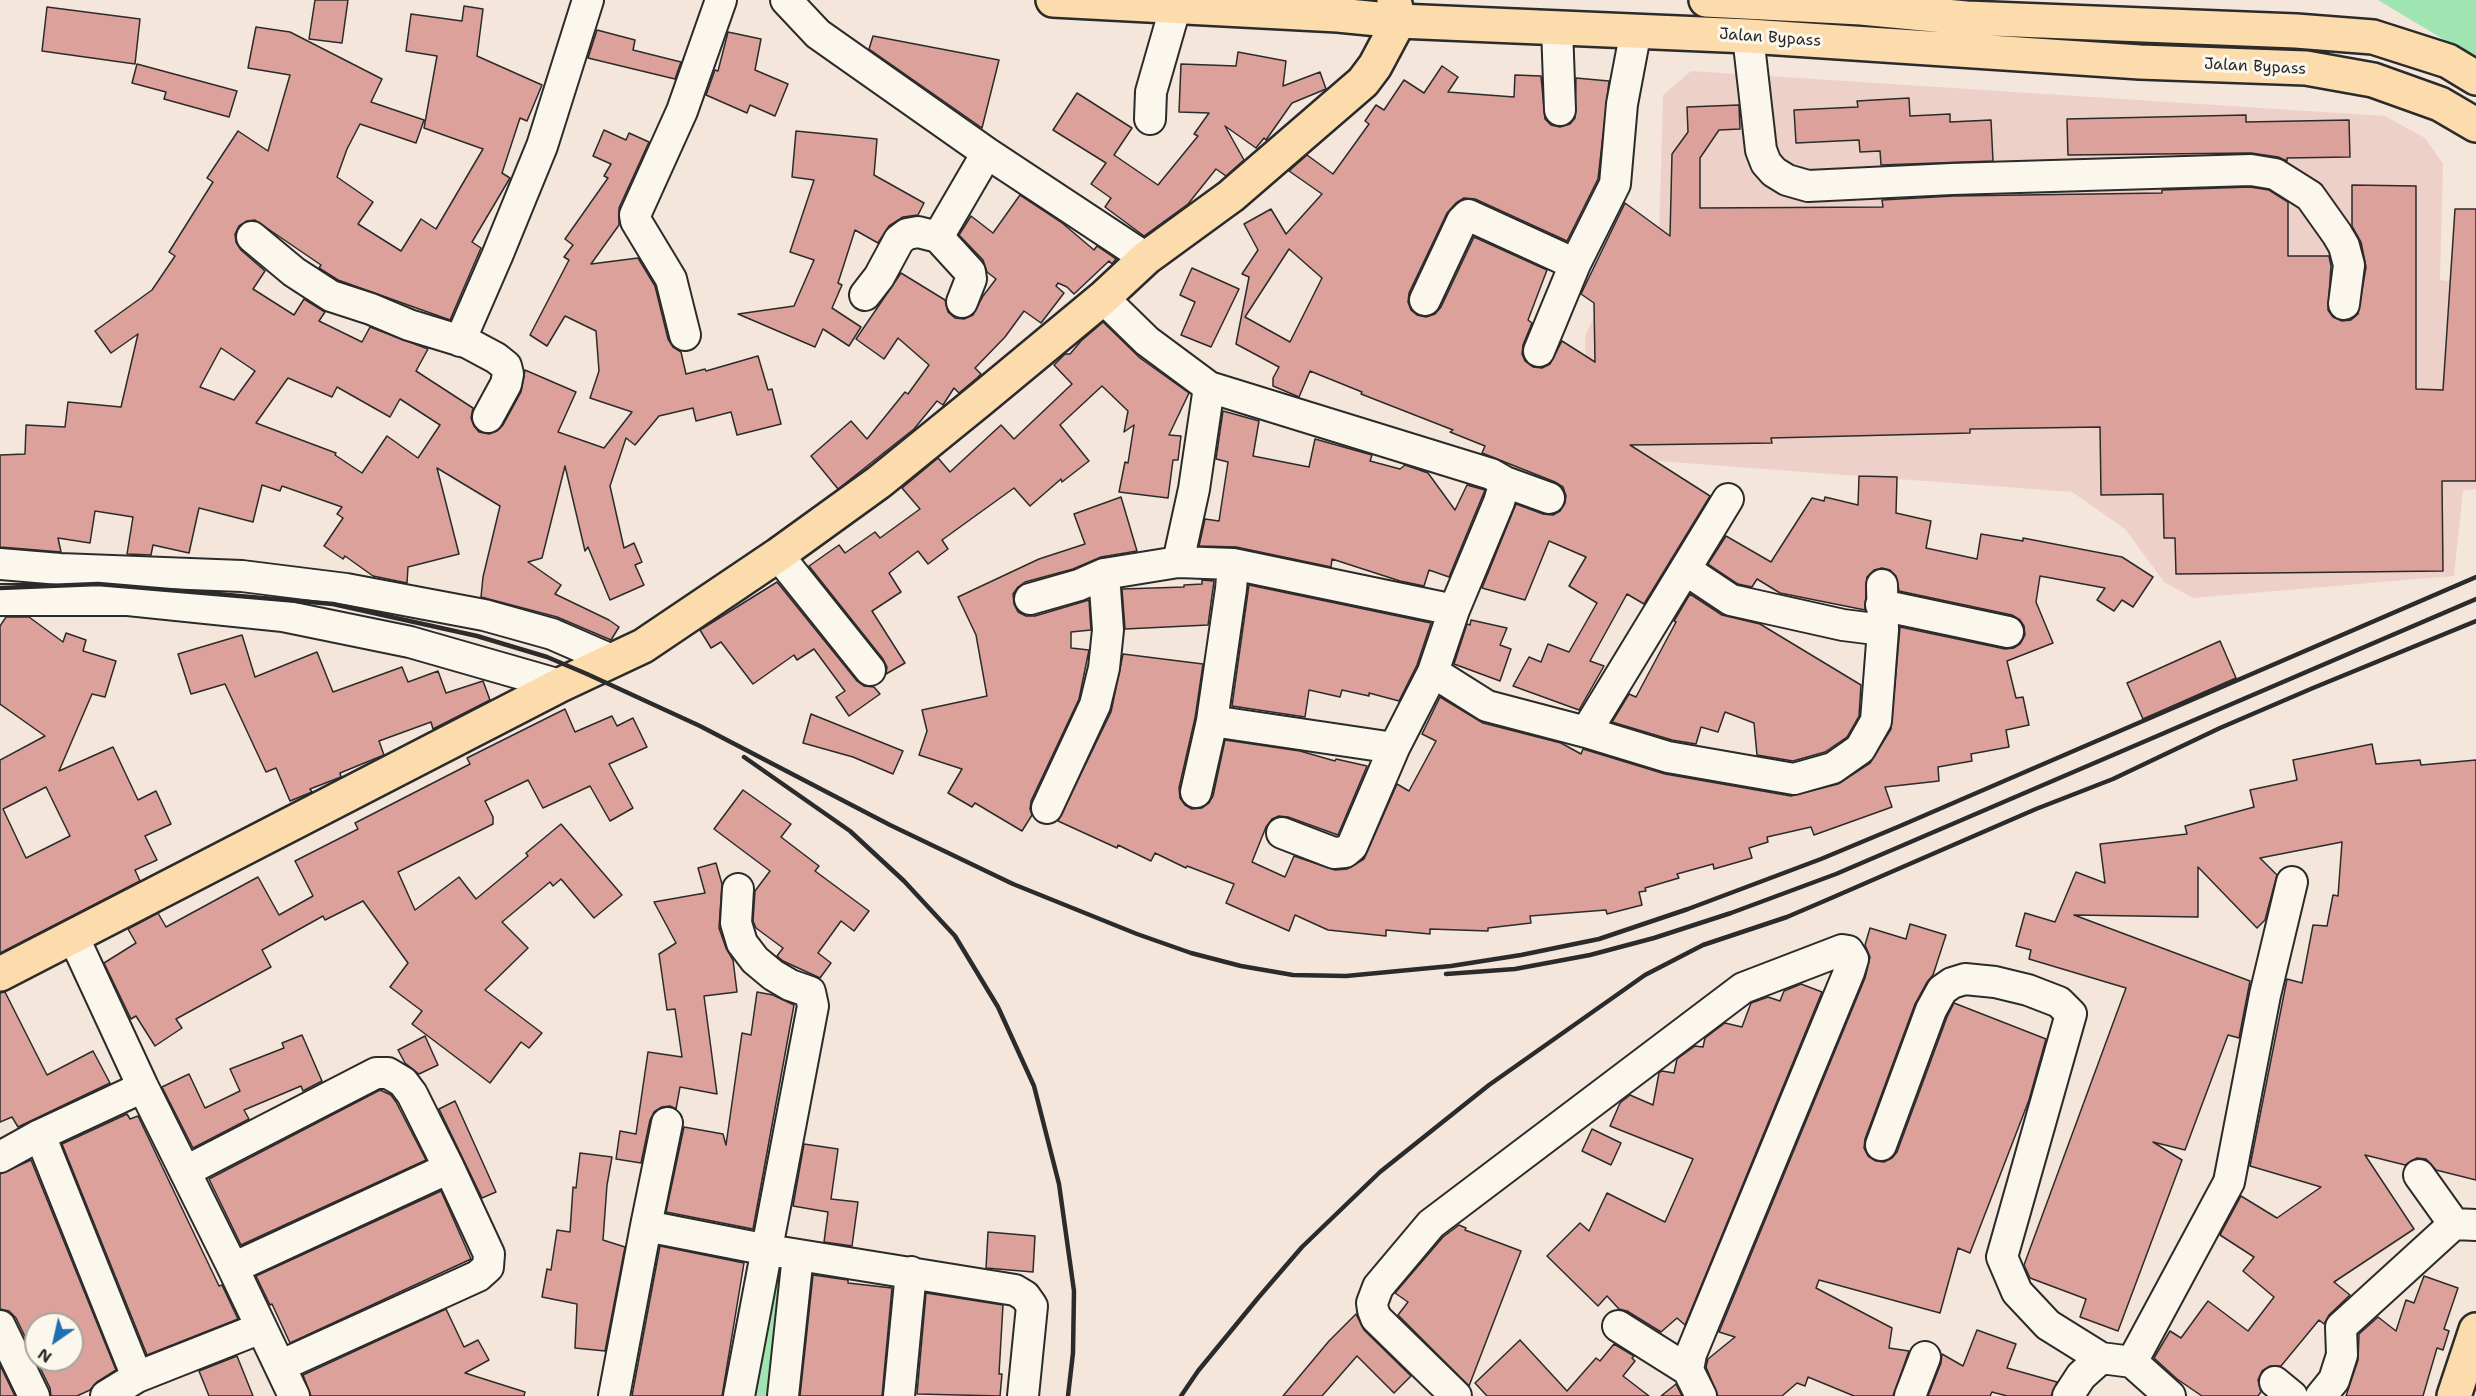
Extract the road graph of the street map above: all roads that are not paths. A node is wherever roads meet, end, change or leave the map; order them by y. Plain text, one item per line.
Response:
1 (588, 0) edge
2 (721, 0) edge
3 (786, 0) edge
4 (1053, 0) edge
5 (1706, 0) edge
6 (1783, 3) edge
7 (1176, 5) junction
8 (1966, 9) edge
9 (1397, 10) edge
10 (2097, 22) junction
11 (1557, 28) junction
12 (1636, 30) junction
13 (1748, 36) junction
14 (2096, 59) junction
15 (2476, 78) edge
16 (1560, 110) dead end
17 (1150, 119) dead end
18 (2476, 125) edge
19 (987, 153) junction
20 (252, 237) dead end
21 (938, 237) junction
22 (1146, 258) junction
23 (1575, 264) junction
24 (865, 295) dead end
25 (1103, 298) junction
26 (1425, 300) dead end
27 (962, 302) dead end
28 (2344, 304) dead end
29 (685, 335) dead end
30 (460, 341) junction
31 (1539, 351) dead end
32 (1209, 387) junction
33 (488, 417) dead end
34 (1505, 482) junction
35 (1549, 498) dead end
36 (1728, 499) dead end
37 (778, 555) junction
38 (1178, 562) junction
39 (0, 564) edge
40 (1233, 564) junction
41 (1686, 570) junction
42 (1104, 574) junction
43 (1030, 598) dead end
44 (0, 600) edge
45 (1882, 607) junction
46 (1454, 610) junction
47 (2008, 632) dead end
48 (614, 661) junction
49 (870, 670) dead end
50 (1433, 672) junction
51 (560, 686) junction
52 (1212, 722) junction
53 (1586, 732) junction
54 (1394, 748) junction
55 (1196, 792) dead end
56 (1047, 808) dead end
57 (1281, 833) dead end
58 (2292, 882) dead end
59 (738, 889) dead end
60 (73, 936) junction
61 (0, 974) edge
62 (143, 1087) junction
63 (667, 1123) dead end
64 (40, 1135) junction
65 (1881, 1145) dead end
66 (0, 1157) edge
67 (448, 1168) junction
68 (186, 1171) junction
69 (2419, 1175) dead end
70 (2465, 1224) edge
71 (646, 1226) junction
72 (768, 1250) junction
73 (798, 1255) junction
74 (233, 1268) junction
75 (911, 1272) junction
76 (0, 1326) edge
77 (1618, 1326) dead end
78 (261, 1328) junction
79 (2476, 1330) edge
80 (1925, 1358) dead end
81 (2101, 1358) junction
82 (2132, 1362) junction
83 (280, 1366) junction
84 (137, 1377) junction
85 (1694, 1383) edge
86 (34, 1396) edge
87 (106, 1396) edge
88 (294, 1396) edge
89 (614, 1396) edge
90 (739, 1396) edge
91 (783, 1396) edge
92 (899, 1396) edge
93 (1023, 1396) edge
94 (1456, 1396) edge
95 (1910, 1396) edge
96 (2068, 1396) edge
97 (2170, 1396) edge
98 (2320, 1396) edge
99 (2454, 1396) edge

1 - 30 street
2 - 29 street
3 - 19 street
4 - 7 main road, Jalan Bypass
5 - 6 main road, Jalan Bypass
6 - 8 main road, Jalan Bypass
7 - 9 main road, Jalan Bypass
7 - 17 street
8 - 10 main road, Jalan Bypass
9 - 11 main road, Jalan Bypass
9 - 22 main road
10 - 14 main road
10 - 15 main road, Jalan Bypass
11 - 12 main road, Jalan Bypass
11 - 16 street
12 - 13 main road, Jalan Bypass
12 - 23 street
13 - 14 main road, Jalan Bypass
13 - 28 street
14 - 18 main road, Jalan Bypass
19 - 21 street
19 - 22 street
20 - 30 street
21 - 24 street
21 - 27 street
22 - 25 main road
23 - 26 street
23 - 31 street
25 - 32 street
25 - 37 main road
30 - 33 street
32 - 34 street
32 - 38 street
34 - 35 street
34 - 46 street
36 - 41 street
37 - 48 main road
37 - 49 street
38 - 40 street
38 - 42 street
39 - 48 street
40 - 46 street
40 - 52 street
41 - 45 street
41 - 53 street
42 - 43 street
42 - 56 street
44 - 51 street
45 - 47 street
45 - 53 street
46 - 50 street
48 - 51 main road
50 - 53 street
50 - 54 street
51 - 60 main road
52 - 54 street
52 - 55 street
54 - 57 street
58 - 82 street
59 - 72 street
60 - 61 main road
60 - 62 street
62 - 64 street
62 - 68 street
63 - 71 street
64 - 66 street
64 - 84 street
65 - 81 street
67 - 68 street
67 - 74 street
67 - 83 street
68 - 74 street
69 - 70 street
70 - 98 street
71 - 72 street
71 - 89 street
72 - 73 street
72 - 90 street
73 - 75 street
73 - 91 street
74 - 78 street
75 - 92 street
75 - 93 street
76 - 86 street
77 - 85 street
78 - 83 street
78 - 84 street
79 - 99 main road
80 - 95 street
81 - 82 street
81 - 96 street
82 - 97 street
83 - 88 street
84 - 87 street
85 - 94 street

